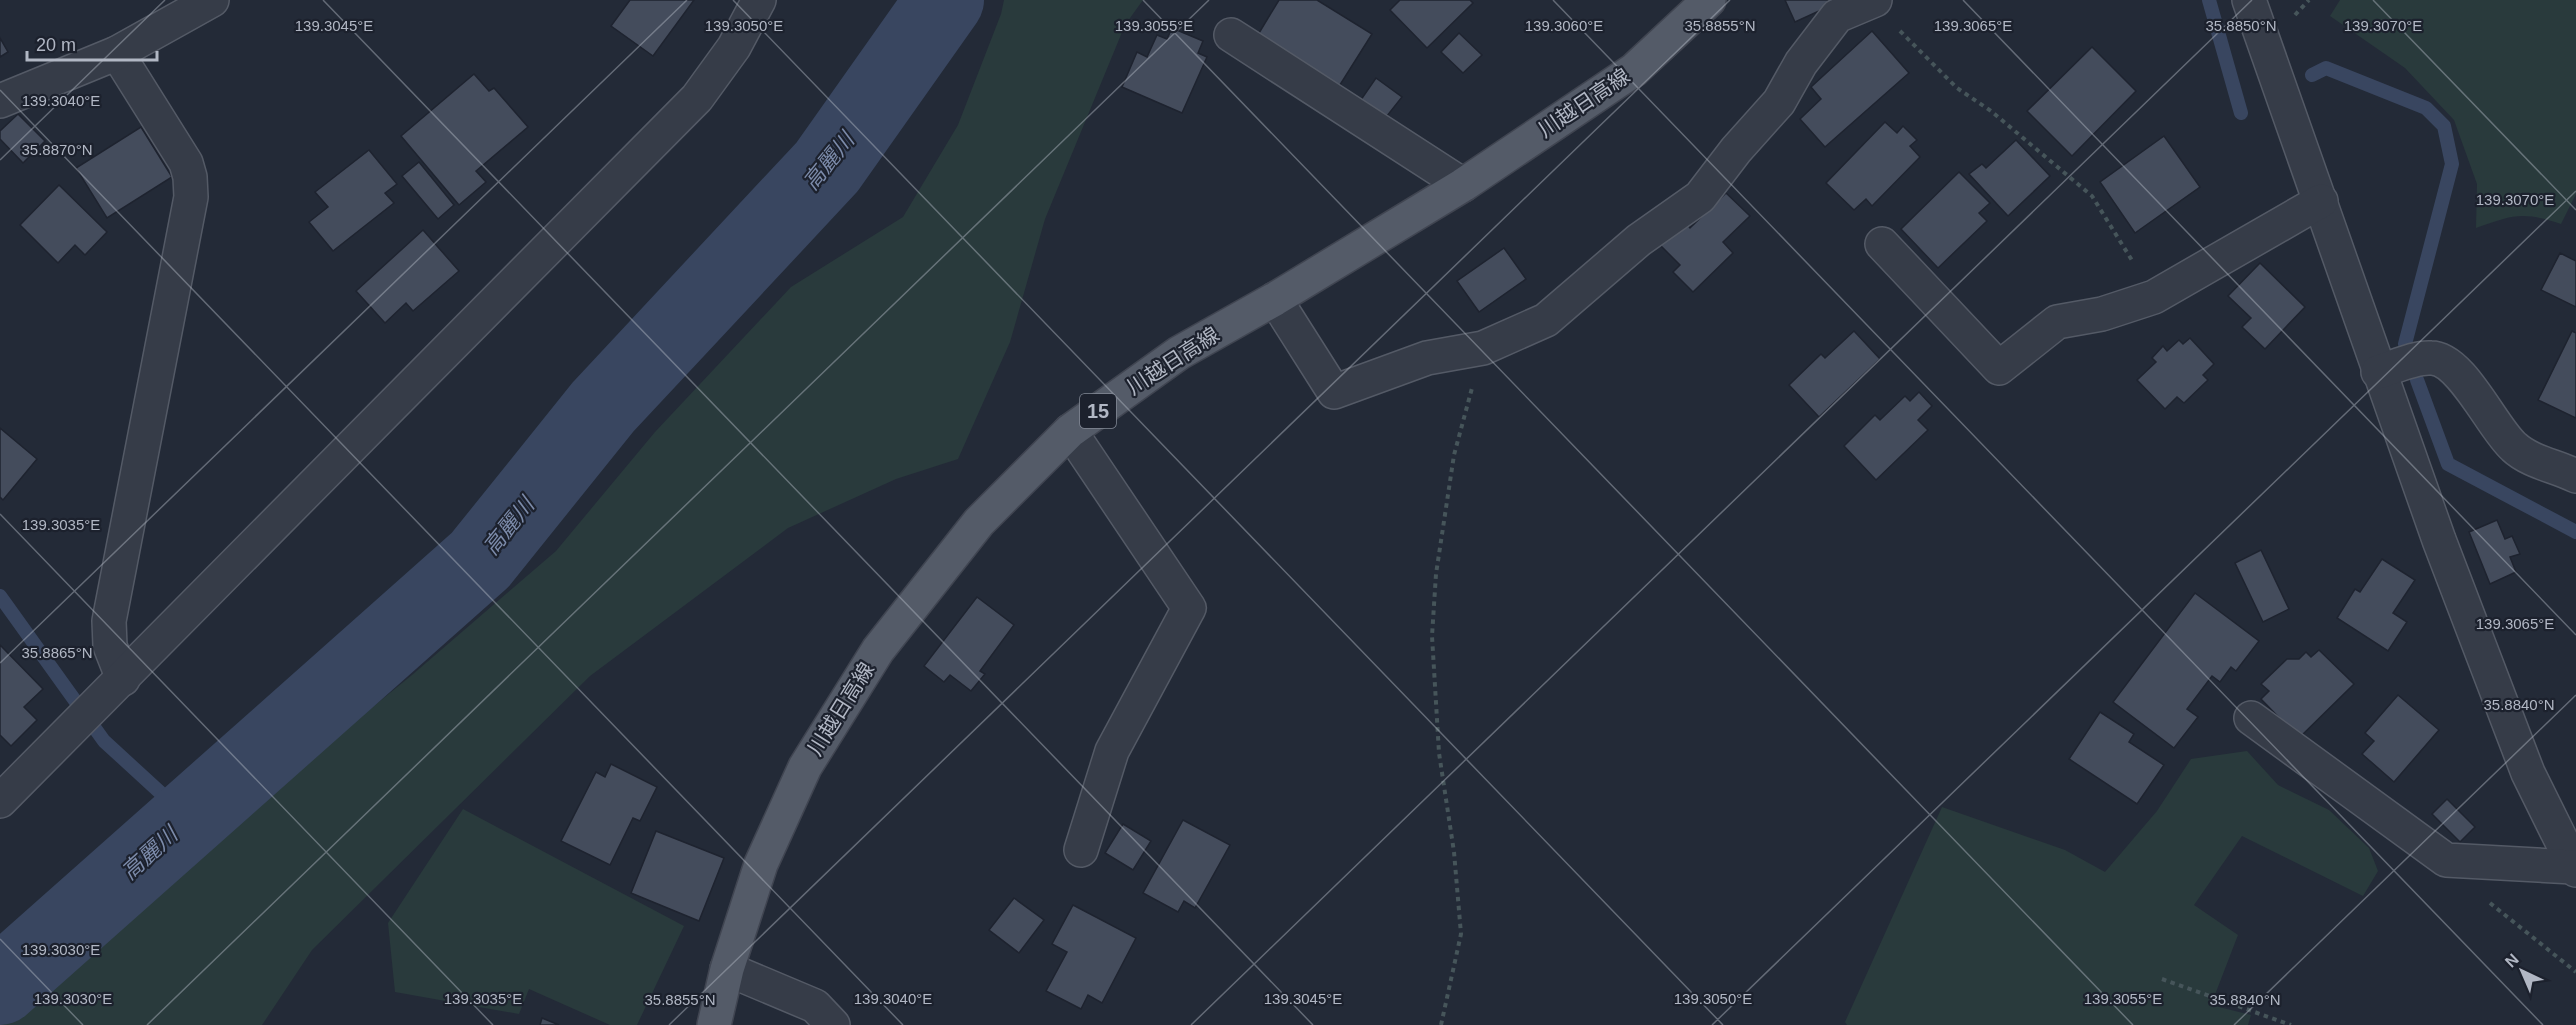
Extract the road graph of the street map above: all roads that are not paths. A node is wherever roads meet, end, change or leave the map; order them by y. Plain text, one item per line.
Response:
1 (212, 0) edge
2 (759, 0) edge
3 (1709, 0) edge
4 (2249, 0) edge
5 (1884, 12) edge
6 (1232, 35) dead end
7 (117, 53) junction
8 (0, 100) edge
9 (1463, 184) junction
10 (2321, 201) junction
11 (1882, 244) dead end
12 (1275, 299) junction
13 (2378, 372) junction
14 (1070, 431) junction
15 (2576, 476) edge
16 (112, 690) junction
17 (2251, 717) dead end
18 (0, 801) edge
19 (1081, 850) dead end
20 (2575, 869) edge
21 (727, 969) junction
22 (714, 1025) edge
23 (833, 1025) edge

1 - 7 street
2 - 16 street
3 - 9 main road, 川越日高線 / 15
4 - 10 street
5 - 12 street
6 - 9 street
7 - 8 street
7 - 16 street
9 - 12 main road, 川越日高線 / 15
10 - 11 street
10 - 13 street
12 - 14 main road, 川越日高線 / 15
13 - 15 street
13 - 20 street
14 - 19 street
14 - 21 main road, 川越日高線 / 15
16 - 18 street
17 - 20 street
21 - 22 main road, 川越日高線 / 15
21 - 23 street

